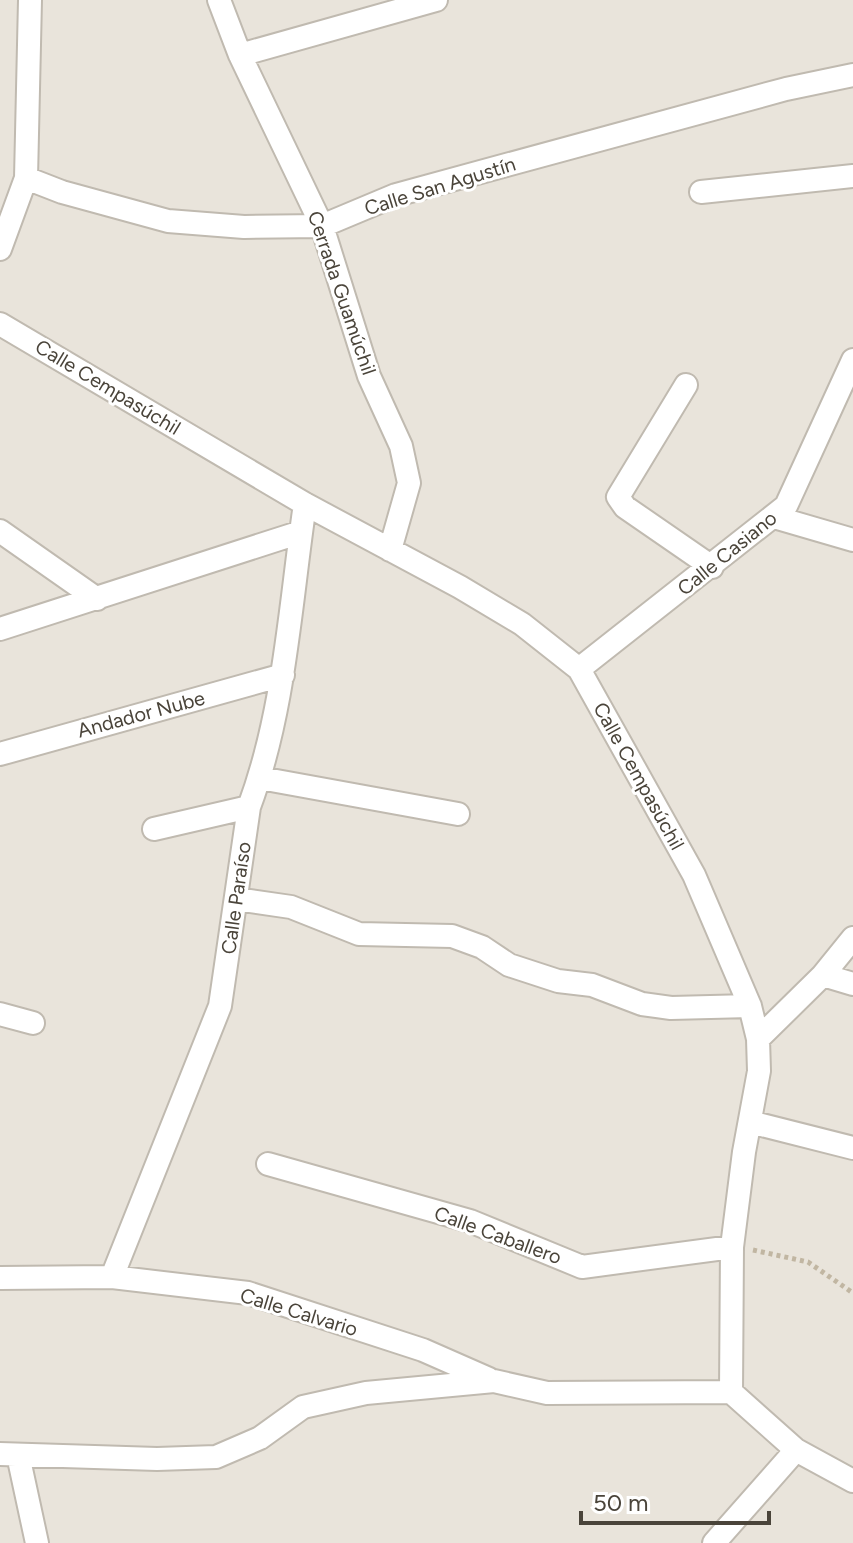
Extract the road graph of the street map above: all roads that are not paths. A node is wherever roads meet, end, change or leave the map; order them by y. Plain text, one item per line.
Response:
1 (30, 0) edge
2 (219, 0) edge
3 (436, 0) edge
4 (240, 55) junction
5 (853, 75) edge
6 (853, 176) edge
7 (26, 178) junction
8 (701, 192) dead end
9 (322, 226) junction
10 (0, 249) edge
11 (0, 324) edge
12 (853, 360) edge
13 (686, 385) dead end
14 (305, 504) junction
15 (774, 517) junction
16 (0, 531) edge
17 (301, 532) junction
18 (853, 540) edge
19 (390, 550) junction
20 (712, 567) junction
21 (97, 599) junction
22 (0, 629) edge
23 (579, 669) junction
24 (283, 675) junction
25 (0, 754) edge
26 (260, 778) junction
27 (249, 807) junction
28 (458, 814) dead end
29 (154, 829) dead end
30 (236, 899) junction
31 (853, 938) edge
32 (823, 975) junction
33 (853, 984) edge
34 (750, 1006) junction
35 (0, 1014) edge
36 (33, 1023) dead end
37 (758, 1039) junction
38 (750, 1122) junction
39 (853, 1148) edge
40 (268, 1164) dead end
41 (732, 1247) junction
42 (112, 1277) junction
43 (0, 1278) edge
44 (494, 1381) junction
45 (731, 1392) junction
46 (796, 1450) junction
47 (9, 1454) edge
48 (853, 1481) edge
49 (37, 1543) edge
50 (714, 1543) edge

1 - 7 street
2 - 4 street, Cerrada Guamúchil
3 - 4 street
4 - 9 street, Cerrada Guamúchil
5 - 9 street, Calle San Agustín
6 - 8 street
7 - 9 street, Calle San Agustín
7 - 10 street
9 - 19 street, Cerrada Guamúchil
11 - 14 street, Calle Cempasúchil
12 - 15 street, Calle Casiano
13 - 20 street
14 - 17 street, Calle Paraíso
14 - 19 street, Calle Cempasúchil
15 - 18 street
15 - 20 street, Calle Casiano
16 - 21 street
17 - 21 street
17 - 24 street, Calle Paraíso
19 - 23 street, Calle Cempasúchil
20 - 23 street, Calle Casiano
21 - 22 street
23 - 34 street, Calle Cempasúchil
24 - 25 street, Andador Nube
24 - 26 street, Calle Paraíso
26 - 27 street, Calle Paraíso
26 - 28 street
27 - 29 street
27 - 30 street, Calle Paraíso
30 - 34 street
30 - 42 street, Calle Paraíso
31 - 32 street
32 - 33 street
32 - 37 street
34 - 37 street, Calle Cempasúchil
35 - 36 street
37 - 38 street, Calle Cempasúchil
38 - 39 street
38 - 41 street, Calle Cempasúchil
40 - 41 street, Calle Caballero
41 - 45 street, Calle Cempasúchil
42 - 43 street, Calle Calvario
42 - 44 street, Calle Calvario
44 - 45 street
44 - 47 street
45 - 46 street
46 - 48 street
46 - 50 street
47 - 49 street

